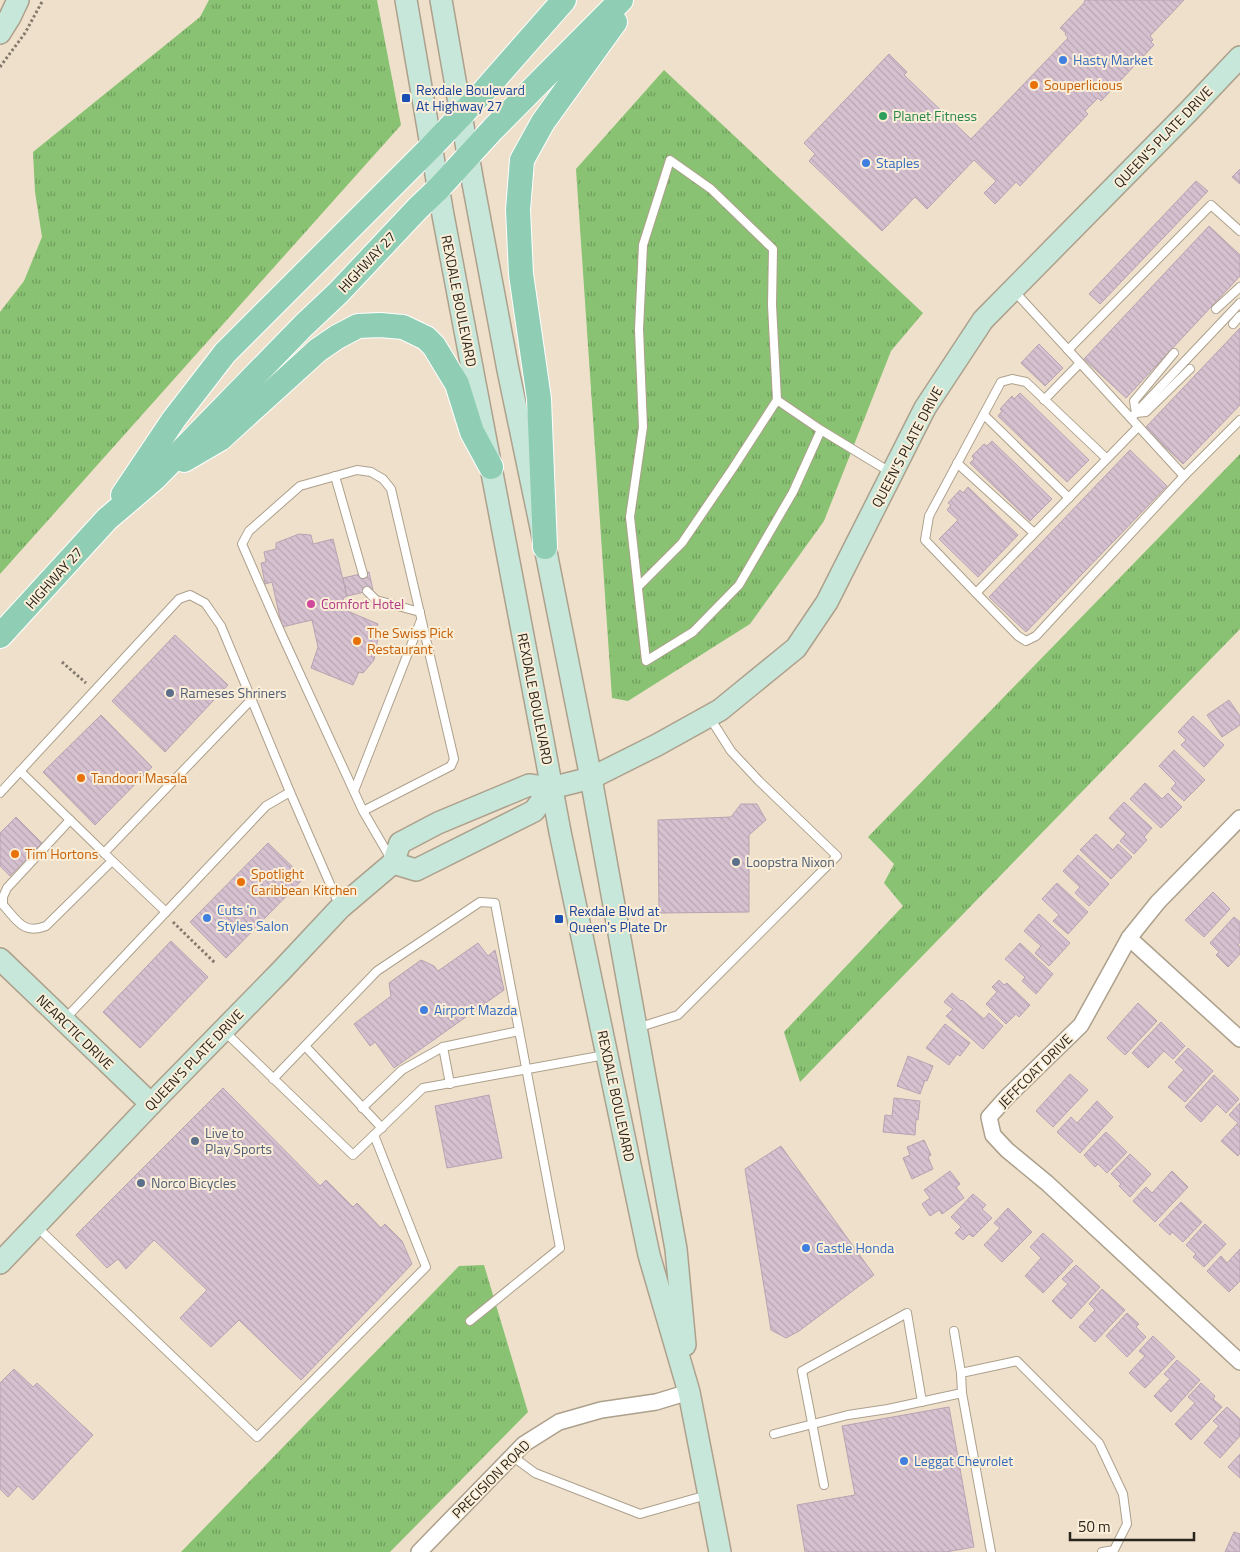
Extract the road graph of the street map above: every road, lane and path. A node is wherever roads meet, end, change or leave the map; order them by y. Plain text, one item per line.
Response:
1 (18, 0) edge
2 (406, 0) edge
3 (441, 0) edge
4 (564, 0) edge
5 (621, 0) edge
6 (631, 0) edge
7 (0, 33) edge
8 (1240, 57) edge
9 (462, 114) junction
10 (432, 146) junction
11 (468, 156) junction
12 (439, 188) junction
13 (1240, 231) edge
14 (1240, 287) edge
15 (1013, 290) junction
16 (1240, 303) edge
17 (1216, 309) dead end
18 (1240, 316) edge
19 (1233, 324) dead end
20 (1068, 350) junction
21 (1174, 353) dead end
22 (1080, 363) junction
23 (1190, 369) dead end
24 (777, 400) junction
25 (1044, 400) junction
26 (984, 415) junction
27 (1134, 416) junction
28 (1240, 420) edge
29 (1138, 426) junction
30 (821, 430) junction
31 (1107, 459) junction
32 (957, 464) junction
33 (491, 467) junction
34 (892, 473) junction
35 (335, 476) junction
36 (1184, 476) junction
37 (155, 478) junction
38 (1069, 498) junction
39 (107, 519) junction
40 (1034, 533) junction
41 (545, 547) junction
42 (363, 574) dead end
43 (639, 586) junction
44 (368, 591) dead end
45 (976, 593) junction
46 (420, 616) junction
47 (0, 636) edge
48 (62, 662) dead end
49 (94, 690) junction
50 (252, 699) junction
51 (709, 716) junction
52 (20, 771) junction
53 (591, 778) junction
54 (551, 788) junction
55 (354, 791) junction
56 (290, 792) junction
57 (0, 793) edge
58 (364, 811) junction
59 (1240, 818) edge
60 (70, 820) junction
61 (104, 853) junction
62 (112, 861) junction
63 (393, 863) junction
64 (340, 908) junction
65 (165, 913) junction
66 (1128, 938) junction
67 (0, 959) edge
68 (215, 963) dead end
69 (63, 1021) junction
70 (636, 1028) junction
71 (223, 1030) junction
72 (519, 1031) junction
73 (1240, 1039) edge
74 (305, 1046) junction
75 (443, 1047) junction
76 (607, 1054) junction
77 (527, 1069) junction
78 (273, 1079) junction
79 (450, 1084) junction
80 (151, 1104) junction
81 (362, 1108) junction
82 (382, 1128) junction
83 (374, 1135) junction
84 (35, 1226) junction
85 (0, 1263) edge
86 (470, 1320) dead end
87 (954, 1331) dead end
88 (1240, 1362) edge
89 (961, 1373) junction
90 (689, 1392) junction
91 (962, 1393) junction
92 (922, 1402) junction
93 (812, 1424) junction
94 (774, 1434) dead end
95 (512, 1456) junction
96 (824, 1485) dead end
97 (709, 1495) junction
98 (419, 1552) edge
99 (720, 1552) edge
100 (991, 1552) edge
101 (1102, 1552) edge

1 - 7 main road
2 - 10 main road, REXDALE BOULEVARD
3 - 9 main road, REXDALE BOULEVARD
4 - 9 main road, HIGHWAY 27
5 - 11 main road, HIGHWAY 27
6 - 41 main road
8 - 15 main road, QUEEN'S PLATE DRIVE
9 - 10 main road, HIGHWAY 27
9 - 11 main road, REXDALE BOULEVARD
10 - 12 main road, REXDALE BOULEVARD
10 - 39 main road, HIGHWAY 27
11 - 12 main road, HIGHWAY 27
11 - 41 main road, REXDALE BOULEVARD
12 - 33 main road, REXDALE BOULEVARD
12 - 37 main road, HIGHWAY 27
13 - 20 lane
14 - 17 lane
15 - 20 lane
15 - 34 main road, QUEEN'S PLATE DRIVE
16 - 27 lane
18 - 19 lane
20 - 22 lane
21 - 27 lane
22 - 25 lane
22 - 27 lane
23 - 27 lane
24 - 30 lane
24 - 43 lane
24 - 43 lane
25 - 26 lane
25 - 31 lane
26 - 32 lane
26 - 38 lane
27 - 29 lane
28 - 36 lane
29 - 31 lane
29 - 36 lane
30 - 34 lane
30 - 43 lane
31 - 38 lane
32 - 40 lane
32 - 45 lane
33 - 37 main road
33 - 54 main road, REXDALE BOULEVARD
34 - 51 main road, QUEEN'S PLATE DRIVE
35 - 42 lane
35 - 46 lane
35 - 55 lane
36 - 45 lane
37 - 39 main road, HIGHWAY 27
38 - 40 lane
39 - 47 main road, HIGHWAY 27
40 - 45 lane
41 - 53 main road, REXDALE BOULEVARD
44 - 46 lane
46 - 55 lane
46 - 58 lane
48 - 49 path
49 - 50 lane
49 - 52 lane
50 - 56 lane
50 - 61 lane
51 - 53 main road, QUEEN'S PLATE DRIVE
51 - 70 lane
52 - 57 lane
52 - 60 lane
53 - 54 main road, QUEEN'S PLATE DRIVE
53 - 70 main road, REXDALE BOULEVARD
54 - 63 main road
54 - 63 main road, QUEEN'S PLATE DRIVE
54 - 76 main road, REXDALE BOULEVARD
55 - 58 lane
56 - 64 lane
56 - 65 lane
58 - 63 lane
59 - 66 street, JEFFCOAT DRIVE
60 - 61 lane
60 - 62 lane
61 - 62 lane
62 - 65 lane
63 - 64 main road, QUEEN'S PLATE DRIVE
64 - 71 main road, QUEEN'S PLATE DRIVE
65 - 68 path
65 - 69 lane
66 - 73 street
66 - 88 street, JEFFCOAT DRIVE
67 - 69 main road, NEARCTIC DRIVE
69 - 80 main road, NEARCTIC DRIVE
70 - 90 main road, REXDALE BOULEVARD
71 - 78 lane
71 - 80 main road, QUEEN'S PLATE DRIVE
72 - 74 lane
72 - 75 lane
72 - 77 lane
74 - 78 lane
74 - 81 lane
75 - 79 lane
75 - 81 lane
76 - 77 lane
76 - 90 main road, REXDALE BOULEVARD
77 - 79 lane
77 - 86 lane
78 - 83 lane
79 - 82 lane
80 - 84 main road, QUEEN'S PLATE DRIVE
81 - 82 lane
82 - 83 lane
83 - 84 lane
84 - 85 main road, QUEEN'S PLATE DRIVE
87 - 89 lane
89 - 91 lane
89 - 101 lane
90 - 95 street, PRECISION ROAD
90 - 97 main road, REXDALE BOULEVARD
91 - 92 lane
91 - 100 lane
92 - 93 lane
92 - 93 lane
93 - 94 lane
93 - 96 lane
95 - 97 lane
95 - 98 street, PRECISION ROAD
97 - 99 main road, REXDALE BOULEVARD

